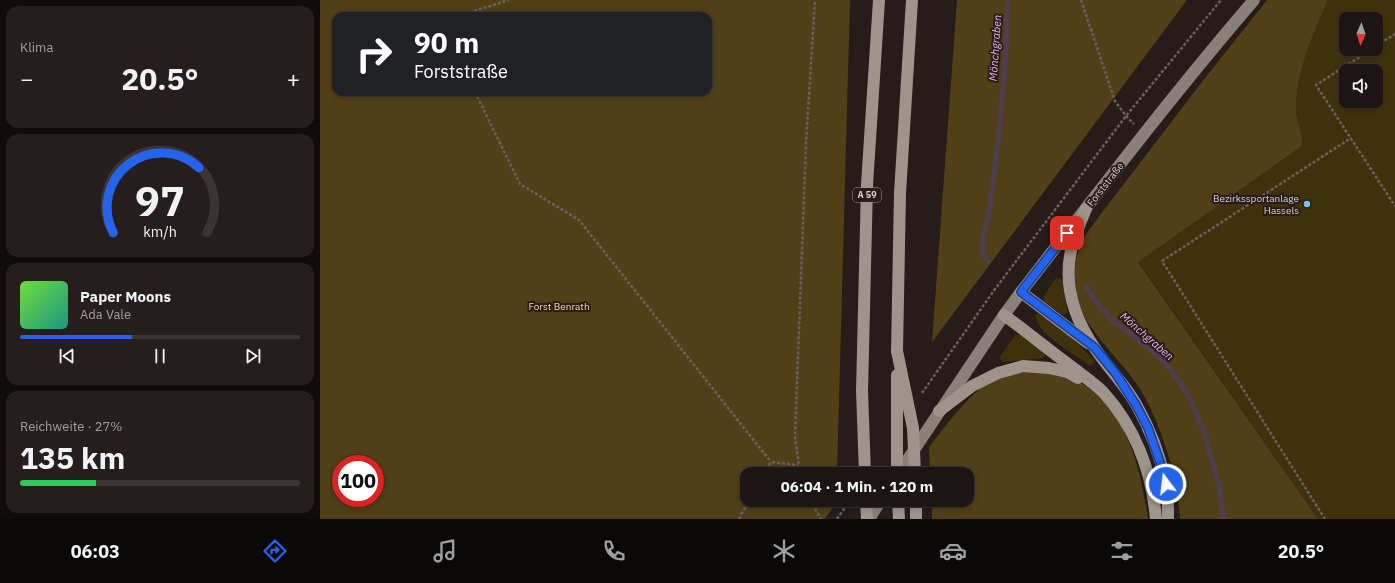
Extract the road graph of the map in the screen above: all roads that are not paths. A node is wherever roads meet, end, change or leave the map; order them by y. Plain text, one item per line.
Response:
1 (879, 0) edge
2 (912, 0) edge
3 (1254, 0) edge
4 (1086, 209) junction
5 (1021, 292) junction
6 (1004, 315) junction
7 (1094, 347) junction
8 (897, 351) junction
9 (1102, 391) junction
10 (939, 411) junction
11 (865, 467) edge
12 (898, 467) edge
13 (903, 467) edge
14 (915, 467) edge
15 (867, 507) edge
16 (876, 507) edge
17 (898, 507) edge
18 (916, 507) edge
19 (868, 519) edge
20 (899, 519) edge
21 (916, 519) edge
22 (1156, 519) edge
23 (1168, 519) edge

1 - 11 highway, A 59
2 - 8 highway
3 - 4 main road, Forststraße
4 - 5 main road, Forststraße
4 - 7 highway
5 - 6 main road, Forststraße
5 - 7 highway
6 - 9 highway
6 - 10 main road, Forststraße
7 - 23 highway
8 - 12 highway, bridge
8 - 14 highway, bridge
9 - 10 highway
9 - 22 highway
10 - 13 main road, Forststraße
15 - 19 highway
16 - 19 main road
17 - 20 highway
18 - 21 highway

